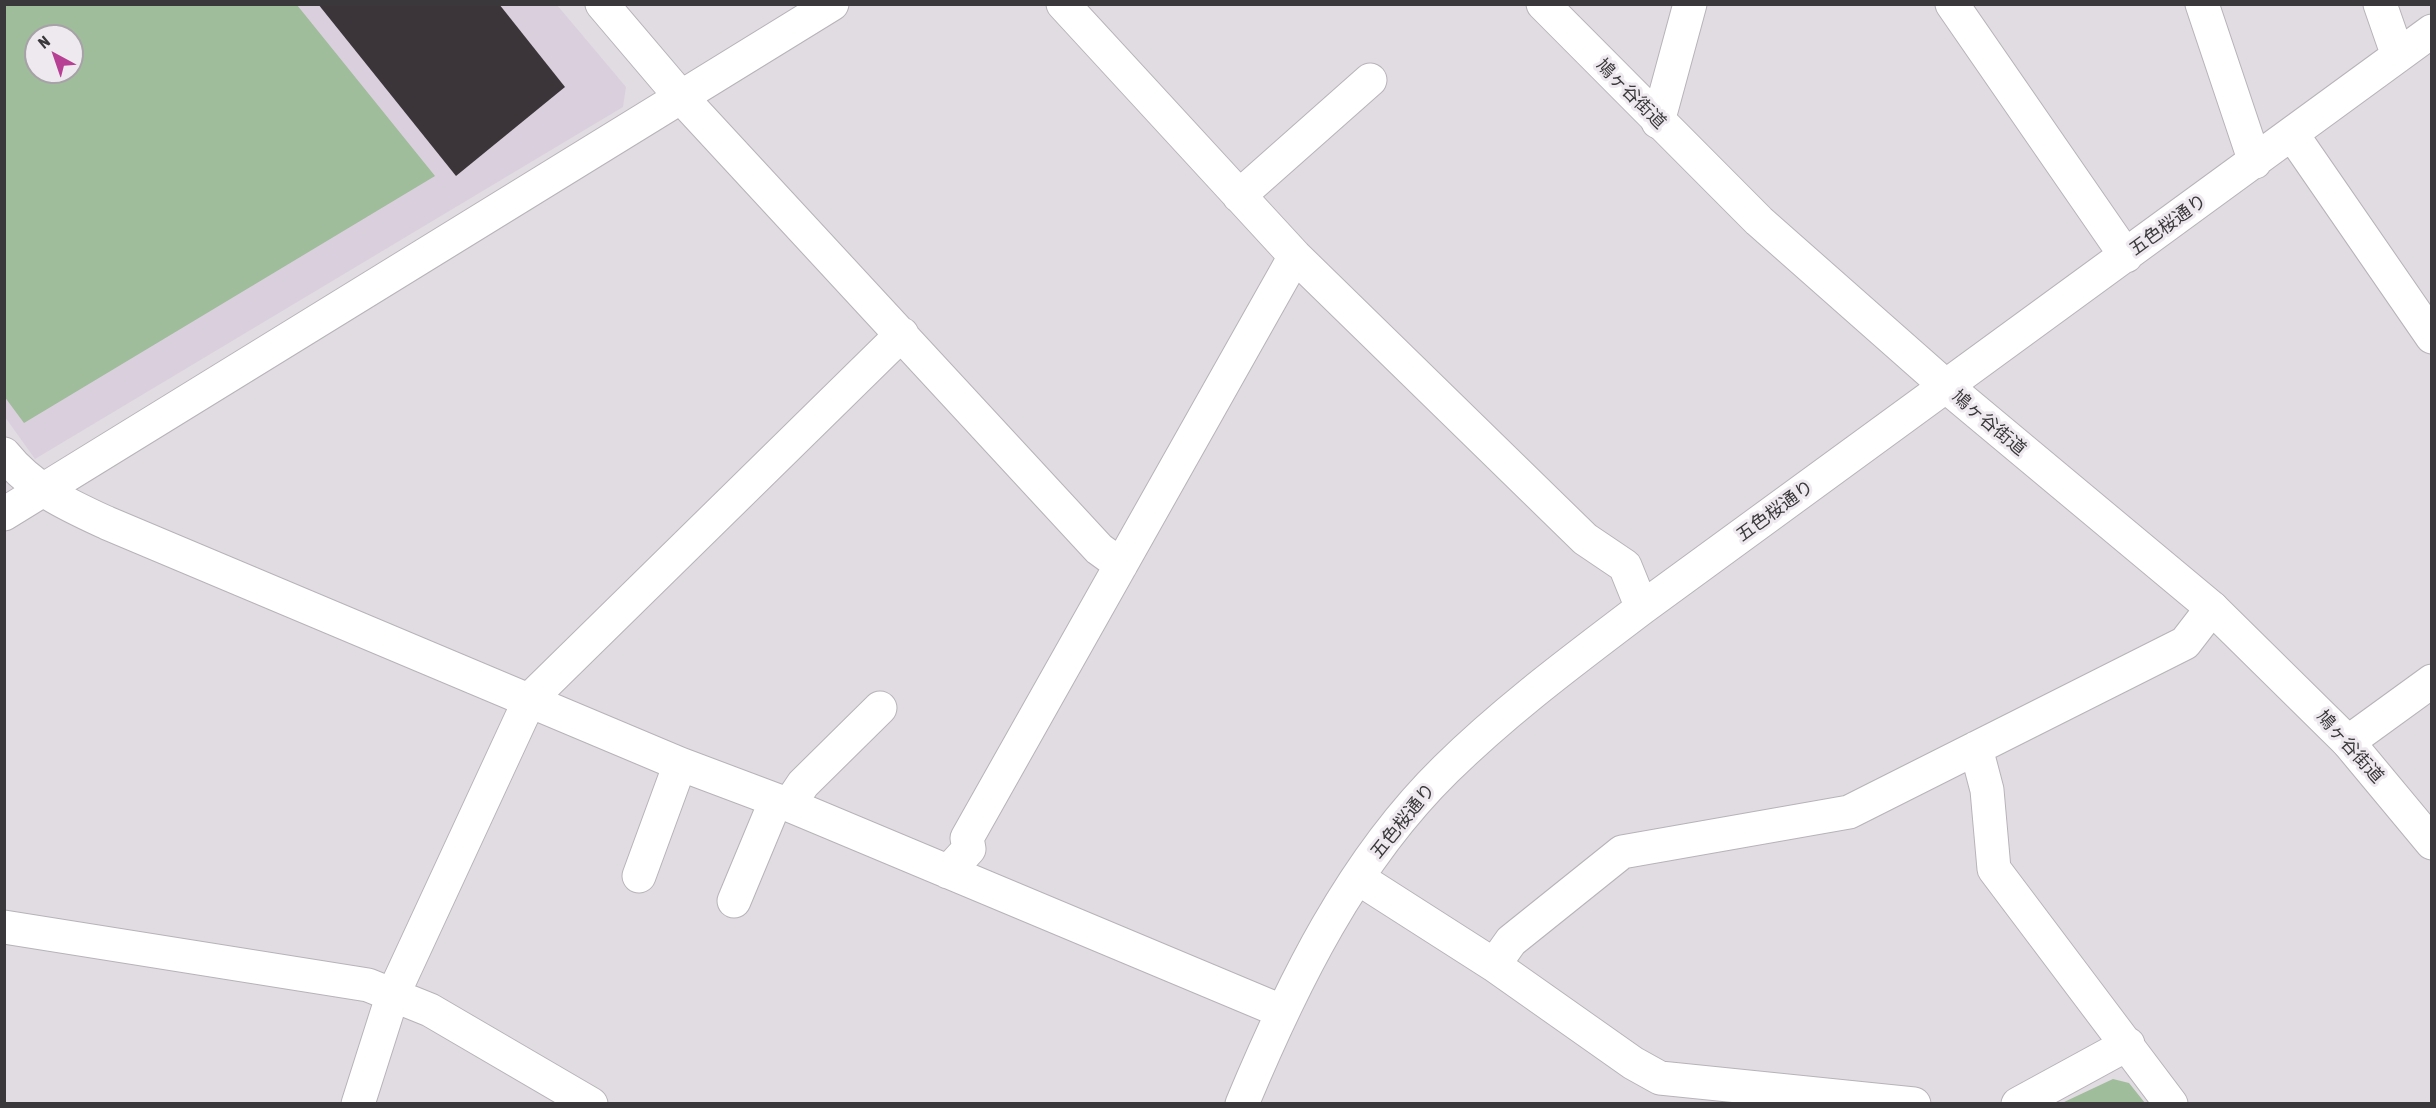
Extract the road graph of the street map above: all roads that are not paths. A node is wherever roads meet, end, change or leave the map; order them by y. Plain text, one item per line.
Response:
1 (603, 4) edge
2 (832, 4) edge
3 (1063, 4) edge
4 (1543, 4) edge
5 (1690, 4) edge
6 (1952, 4) edge
7 (2202, 4) edge
8 (2380, 4) edge
9 (2432, 31) edge
10 (2398, 56) junction
11 (1370, 80) dead end
12 (681, 97) junction
13 (1658, 122) junction
14 (2292, 134) junction
15 (2255, 162) junction
16 (1239, 196) junction
17 (1295, 256) junction
18 (2126, 256) junction
19 (902, 334) junction
20 (2431, 335) edge
21 (1947, 387) junction
22 (4, 454) edge
23 (41, 491) junction
24 (4, 514) edge
25 (1120, 565) junction
26 (1642, 608) junction
27 (2212, 608) junction
28 (2432, 681) edge
29 (530, 699) junction
30 (880, 708) dead end
31 (2348, 742) junction
32 (1976, 748) junction
33 (681, 764) junction
34 (782, 803) junction
35 (2432, 843) edge
36 (948, 872) junction
37 (639, 876) dead end
38 (1358, 878) junction
39 (734, 901) dead end
40 (4, 927) edge
41 (1494, 965) junction
42 (392, 997) junction
43 (1281, 1011) junction
44 (2128, 1044) junction
45 (358, 1104) edge
46 (591, 1104) edge
47 (1242, 1104) edge
48 (1914, 1104) edge
49 (2018, 1104) edge
50 (2171, 1104) edge

1 - 12 street
2 - 12 street
3 - 16 street
4 - 13 street, 鳩ヶ谷街道
5 - 13 street
6 - 18 street
7 - 15 street
8 - 10 street
9 - 10 street, 五色桜通り
10 - 14 street, 五色桜通り
11 - 16 street
12 - 19 street
12 - 23 street
13 - 21 street, 鳩ヶ谷街道
14 - 15 street, 五色桜通り
14 - 20 street
15 - 18 street, 五色桜通り
16 - 17 street
17 - 25 street
17 - 26 street
18 - 21 street, 五色桜通り
19 - 25 street
19 - 29 street
21 - 26 street, 五色桜通り
21 - 27 street, 鳩ヶ谷街道
22 - 23 street
23 - 24 street
23 - 29 street
25 - 36 street
26 - 38 street, 五色桜通り
27 - 31 street, 鳩ヶ谷街道
27 - 32 street
28 - 31 street
29 - 33 street
29 - 42 street
30 - 34 street
31 - 35 street, 鳩ヶ谷街道
32 - 41 street
32 - 44 street
33 - 34 street
33 - 37 street
34 - 36 street
34 - 39 street
36 - 43 street
38 - 41 street
38 - 43 street, 五色桜通り
40 - 42 street
41 - 48 street
42 - 45 street
42 - 46 street
43 - 47 street, 五色桜通り
44 - 49 street
44 - 50 street

